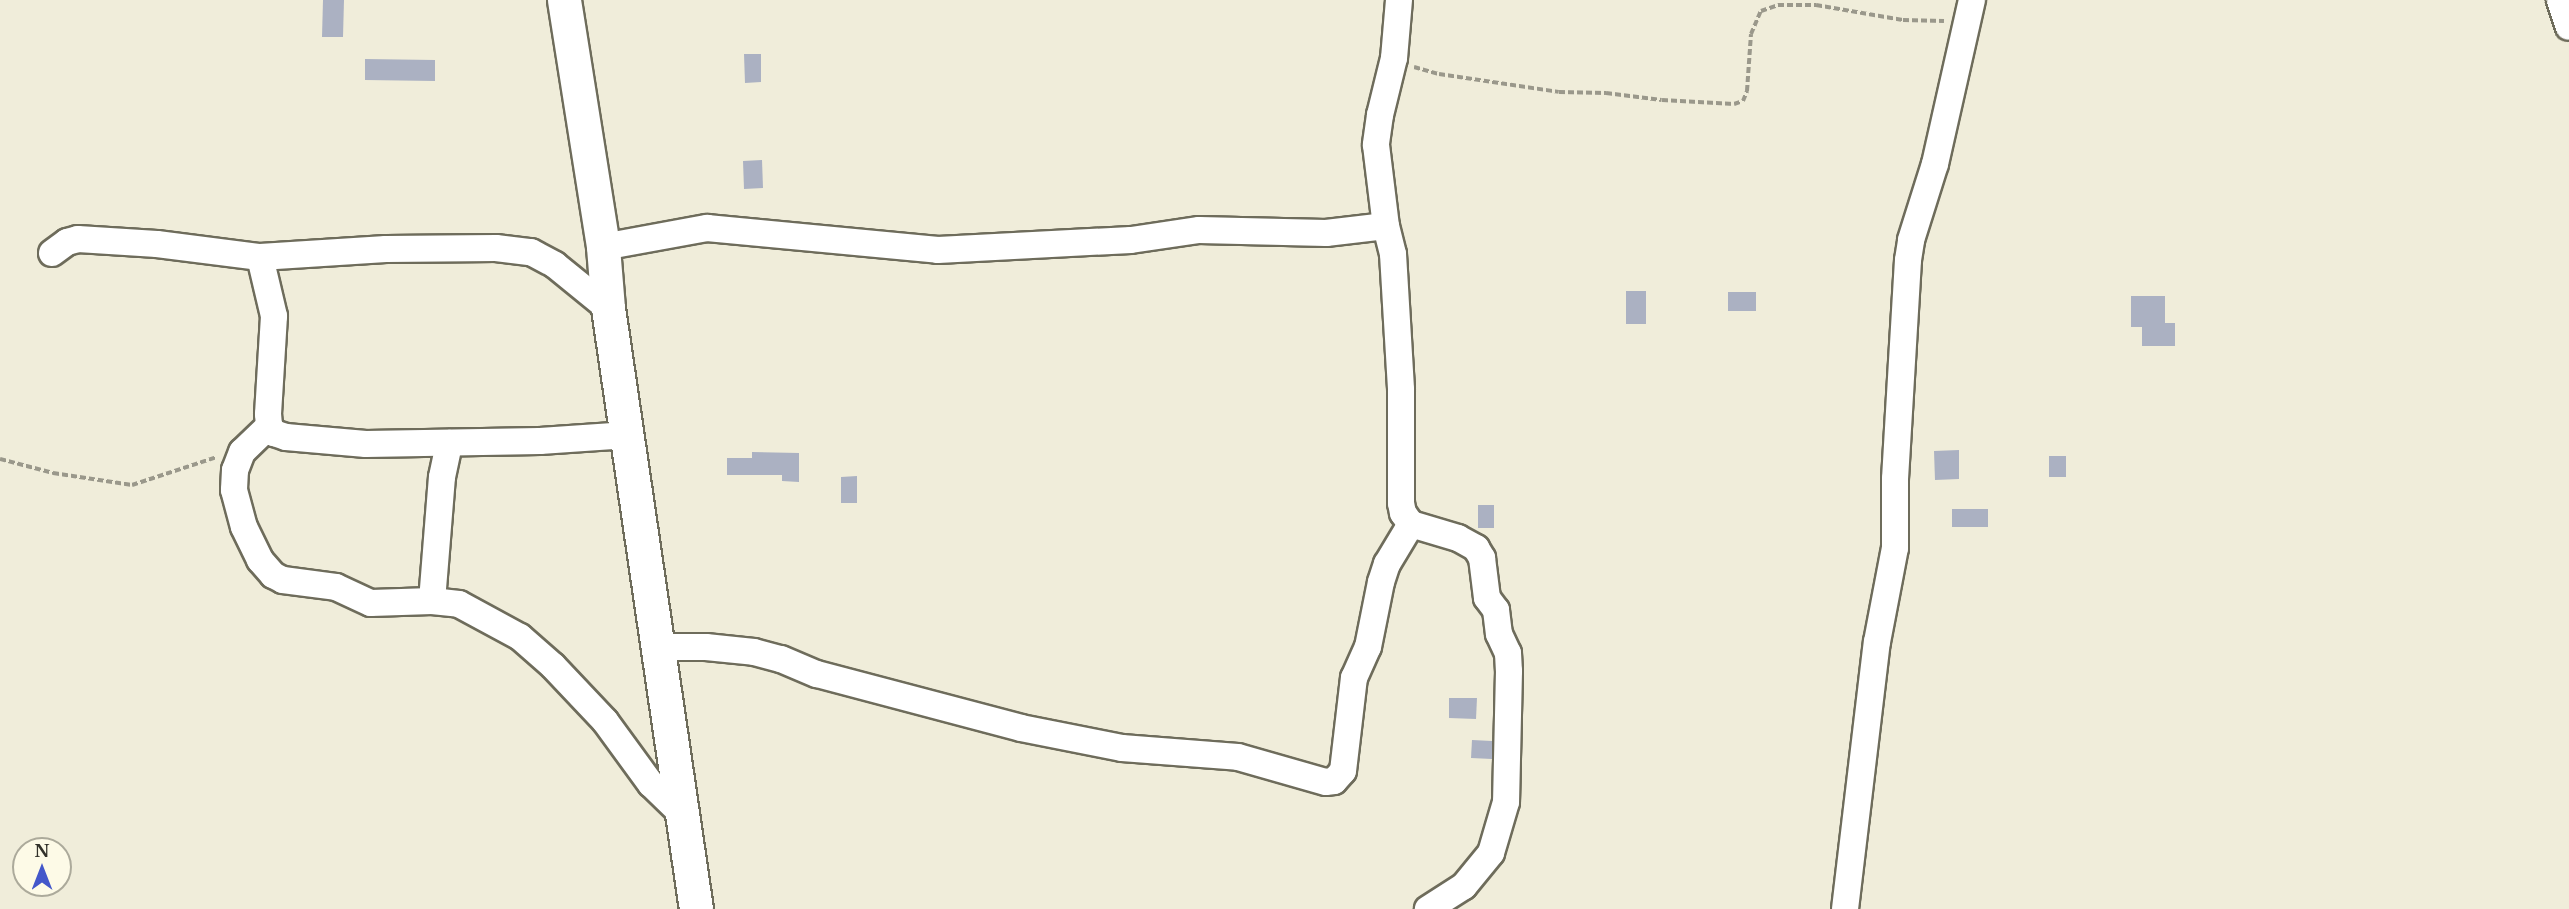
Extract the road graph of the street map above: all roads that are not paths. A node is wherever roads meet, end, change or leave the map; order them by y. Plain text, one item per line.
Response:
1 (564, 0) edge
2 (1399, 0) edge
3 (2560, 0) edge
4 (1970, 11) edge
5 (2569, 27) edge
6 (1386, 225) junction
7 (603, 247) junction
8 (52, 253) dead end
9 (260, 257) junction
10 (608, 308) junction
11 (269, 426) junction
12 (628, 435) junction
13 (449, 443) junction
14 (1412, 524) junction
15 (432, 601) junction
16 (656, 647) junction
17 (684, 816) junction
18 (696, 909) edge
19 (1428, 909) edge
20 (1845, 909) edge

1 - 7 main road
2 - 6 street
3 - 5 street
4 - 20 street
6 - 7 street
6 - 14 street
7 - 10 main road
8 - 9 street
9 - 10 street
9 - 11 street
10 - 12 main road
11 - 13 street
11 - 15 street
12 - 13 street
12 - 16 main road
13 - 15 street
14 - 16 street
14 - 19 street
15 - 17 street
16 - 17 main road
17 - 18 main road

